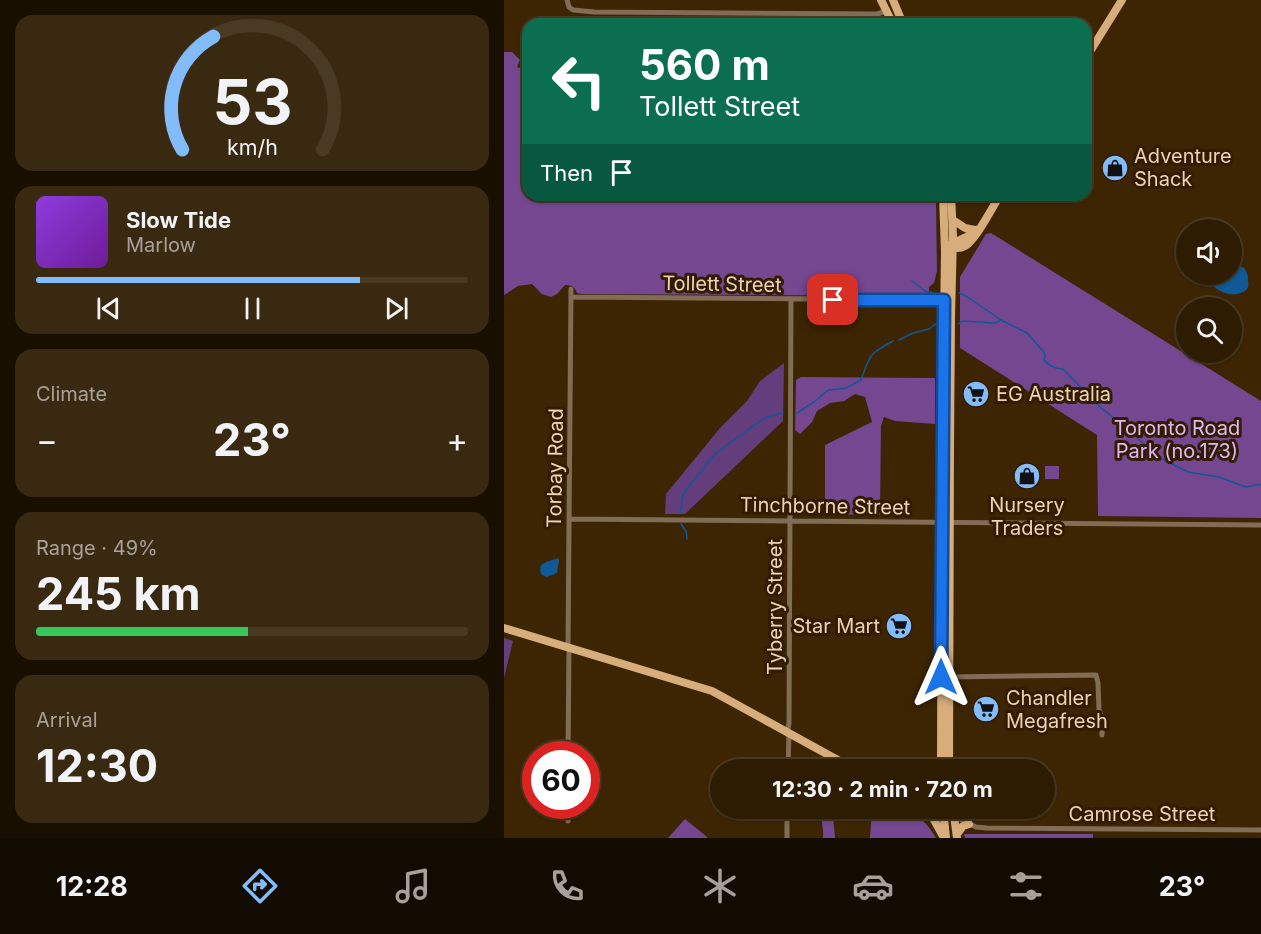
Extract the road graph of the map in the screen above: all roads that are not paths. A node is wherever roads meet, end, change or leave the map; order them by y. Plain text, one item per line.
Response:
1 (567, 0) edge
2 (881, 0) edge
3 (893, 0) edge
4 (1122, 0) edge
5 (886, 11) junction
6 (890, 18) edge
7 (900, 18) edge
8 (1092, 48) edge
9 (944, 201) edge
10 (951, 201) edge
11 (996, 201) edge
12 (953, 220) junction
13 (983, 223) junction
14 (975, 230) junction
15 (949, 246) junction
16 (965, 247) junction
17 (953, 268) junction
18 (571, 289) dead end
19 (571, 297) junction
20 (791, 300) junction
21 (944, 300) junction
22 (569, 519) junction
23 (790, 521) junction
24 (945, 523) junction
25 (1261, 525) edge
26 (504, 628) edge
27 (568, 648) junction
28 (948, 676) junction
29 (789, 733) junction
30 (1102, 735) dead end
31 (568, 741) edge
32 (789, 759) edge
33 (836, 759) edge
34 (941, 759) edge
35 (949, 759) edge
36 (788, 819) edge
37 (936, 819) edge
38 (944, 819) edge
39 (954, 819) edge
40 (962, 819) edge
41 (969, 824) junction
42 (1261, 830) edge
43 (957, 836) edge
44 (787, 838) edge
45 (945, 838) edge

1 - 5 street
2 - 5 main road
3 - 7 main road
4 - 8 main road
5 - 6 main road
9 - 15 main road
10 - 12 main road
11 - 13 main road
12 - 14 main road
12 - 15 main road
13 - 14 main road
13 - 16 main road
14 - 15 main road
15 - 16 main road
15 - 17 main road
15 - 21 main road
16 - 17 main road
17 - 24 main road
18 - 19 street, Torbay Road
19 - 20 street, Tollett Street
19 - 22 street, Torbay Road
20 - 21 street, Tollett Street
20 - 23 street, Tyberry Street
21 - 24 main road
22 - 23 street, Tinchborne Street
22 - 27 street, Torbay Road
23 - 24 street, Tinchborne Street
23 - 29 street, Tyberry Street
24 - 25 street, Tinchborne Street
24 - 28 main road
24 - 34 main road
26 - 27 main road
27 - 29 main road
27 - 31 street, Torbay Road
28 - 30 street
28 - 35 main road
29 - 32 street, Tyberry Street
29 - 33 main road
36 - 44 street
37 - 45 main road
38 - 45 main road
39 - 43 main road
40 - 41 street, Camrose Street
41 - 42 street, Camrose Street
41 - 43 main road

